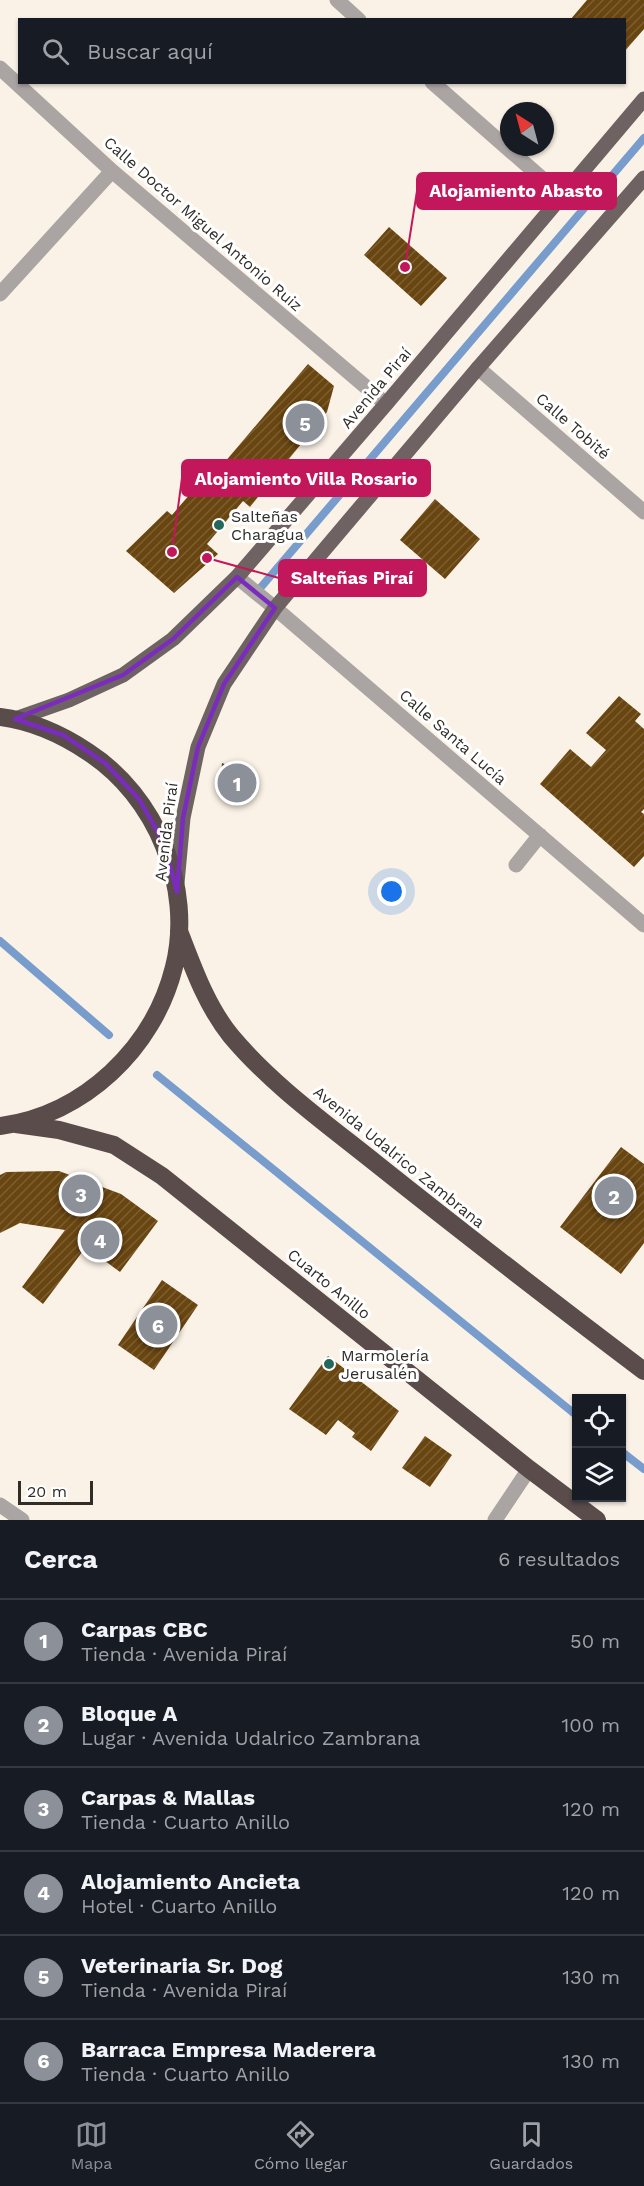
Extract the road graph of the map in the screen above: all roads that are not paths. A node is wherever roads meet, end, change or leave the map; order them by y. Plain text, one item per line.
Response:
1 (337, 0) edge
2 (357, 18) edge
3 (0, 68) edge
4 (434, 84) edge
5 (643, 102) edge
6 (112, 171) junction
7 (644, 178) edge
8 (562, 196) junction
9 (0, 294) edge
10 (478, 368) junction
11 (386, 405) junction
12 (644, 512) edge
13 (240, 580) junction
14 (272, 605) junction
15 (8, 718) edge
16 (540, 835) junction
17 (516, 865) dead end
18 (177, 892) junction
19 (644, 925) edge
20 (179, 931) junction
21 (8, 1125) edge
22 (644, 1371) edge
23 (529, 1469) junction
24 (0, 1505) edge
25 (22, 1520) edge
26 (495, 1520) edge
27 (597, 1520) edge

1 - 2 street
3 - 6 street, Calle Doctor Miguel Antonio Ruiz
4 - 8 street
5 - 8 main road, Avenida Piraí
6 - 9 street
6 - 11 street, Calle Doctor Miguel Antonio Ruiz
7 - 10 main road, Avenida Piraí
8 - 11 main road, Avenida Piraí
10 - 12 street, Calle Tobité
10 - 14 main road, Avenida Piraí
11 - 13 main road, Avenida Piraí
13 - 14 street, Calle Santa Lucía
13 - 15 main road, Avenida Piraí
14 - 16 street, Calle Santa Lucía
14 - 18 main road, Avenida Piraí
15 - 18 highway
16 - 17 street
16 - 19 street, Calle Santa Lucía
18 - 20 highway
20 - 21 highway
20 - 22 highway, Avenida Udalrico Zambrana
21 - 23 highway, Cuarto Anillo
23 - 26 street
23 - 27 highway, Cuarto Anillo
24 - 25 street

